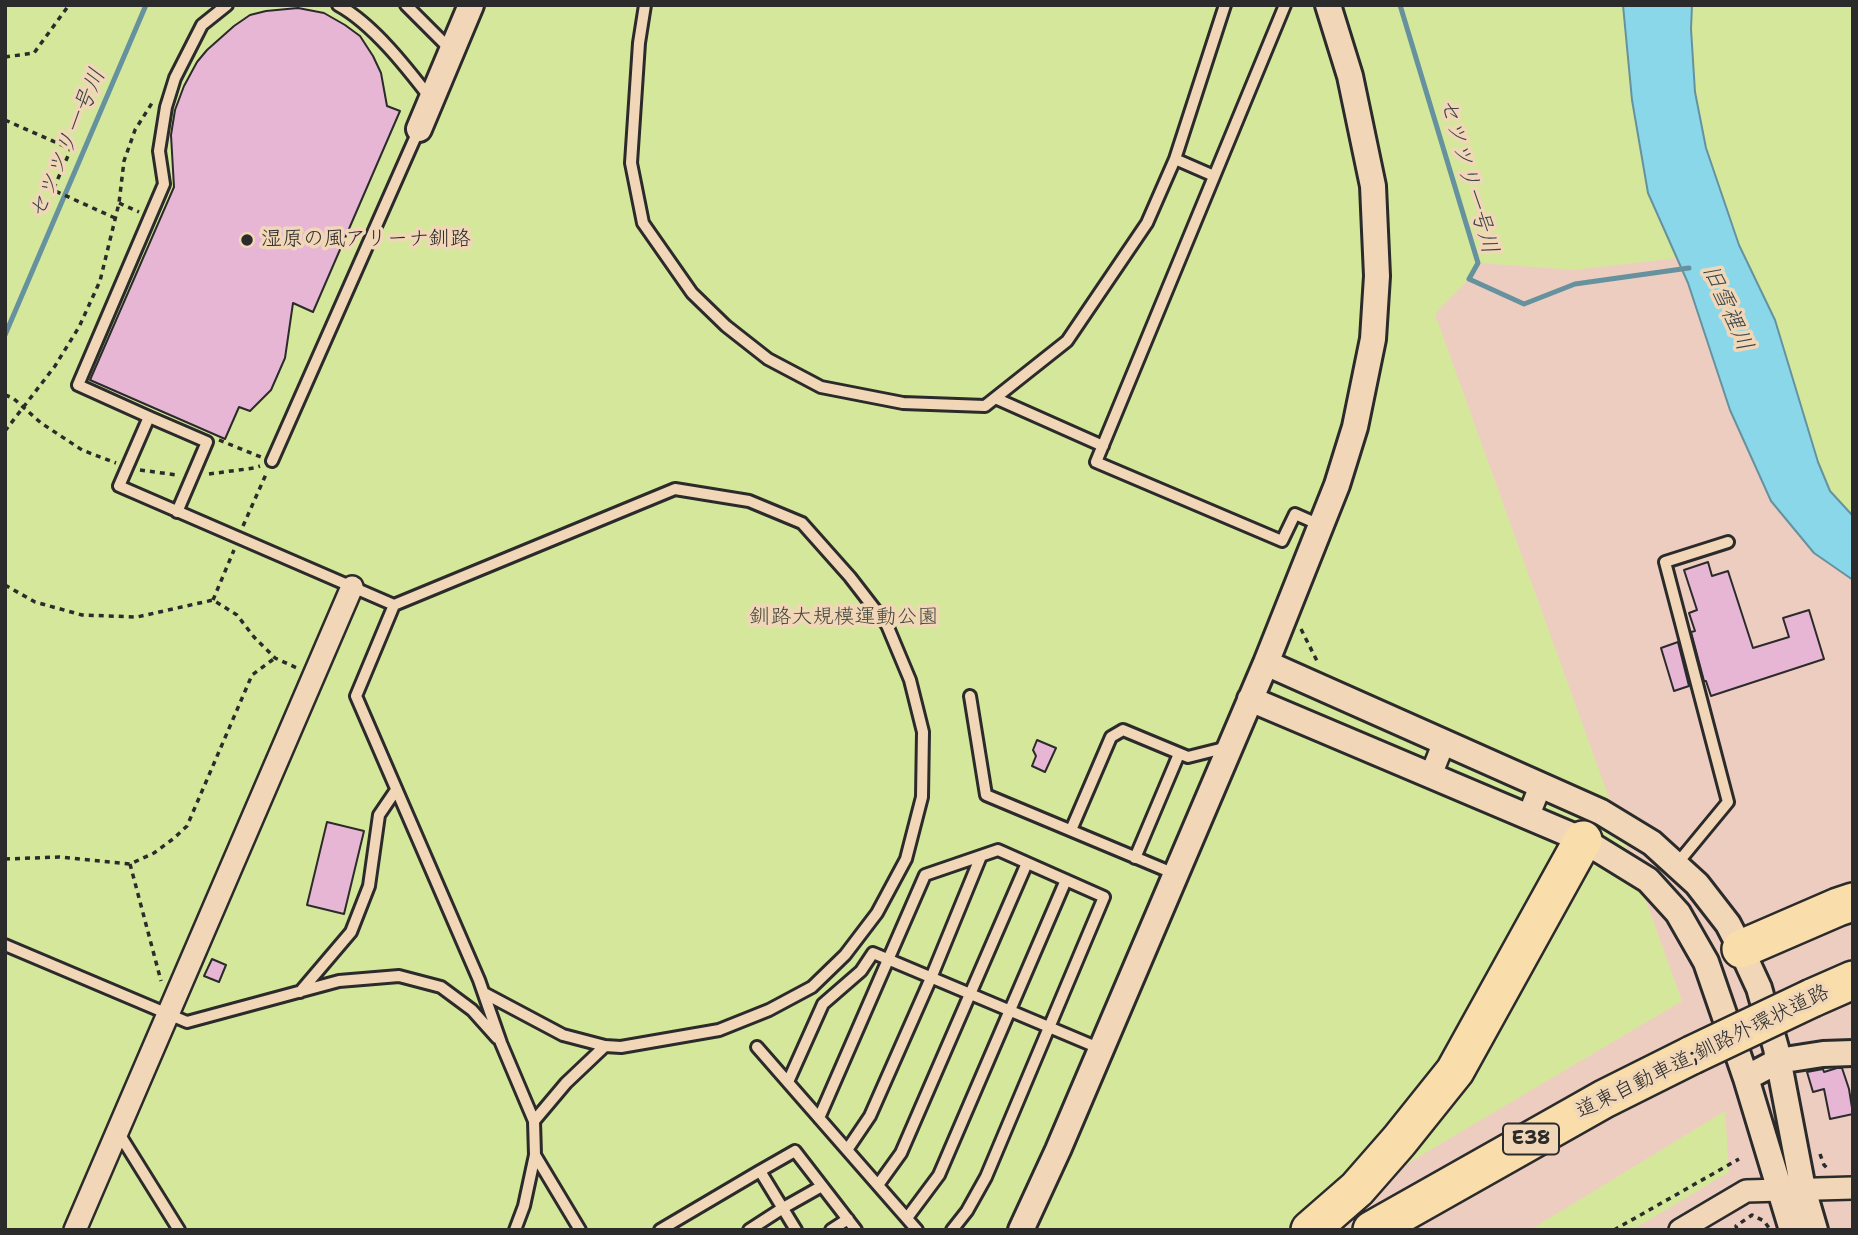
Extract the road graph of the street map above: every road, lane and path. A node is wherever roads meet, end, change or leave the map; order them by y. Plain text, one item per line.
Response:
1 (69, 5) edge
2 (227, 5) edge
3 (338, 5) edge
4 (471, 5) edge
5 (645, 5) edge
6 (1225, 5) edge
7 (1284, 5) edge
8 (1328, 5) edge
9 (413, 8) edge
10 (452, 51) junction
11 (5, 57) edge
12 (175, 78) junction
13 (432, 99) junction
14 (5, 120) edge
15 (419, 129) joint
16 (1175, 159) junction
17 (1214, 176) junction
18 (119, 204) junction
19 (150, 216) junction
20 (115, 218) junction
21 (5, 395) edge
22 (13, 398) dead end
23 (995, 398) junction
24 (149, 417) junction
25 (5, 431) edge
26 (207, 442) junction
27 (1103, 446) junction
28 (272, 461) joint
29 (177, 512) junction
30 (1321, 525) junction
31 (1728, 542) dead end
32 (5, 585) edge
33 (352, 587) junction
34 (394, 606) junction
35 (1300, 626) dead end
36 (275, 658) junction
37 (1266, 663) junction
38 (1322, 673) dead end
39 (314, 676) junction
40 (970, 696) dead end
41 (1250, 699) junction
42 (1444, 742) junction
43 (1230, 746) junction
44 (1179, 754) junction
45 (1431, 775) junction
46 (1541, 784) junction
47 (396, 790) junction
48 (1528, 817) junction
49 (1592, 826) junction
50 (1071, 830) junction
51 (981, 856) junction
52 (1135, 858) junction
53 (5, 859) edge
54 (1027, 863) junction
55 (130, 864) junction
56 (1676, 865) junction
57 (1175, 874) junction
58 (1066, 880) junction
59 (1853, 902) edge
60 (5, 945) edge
61 (1741, 949) junction
62 (888, 960) junction
63 (1706, 962) junction
64 (931, 978) junction
65 (1853, 980) edge
66 (300, 992) junction
67 (484, 993) junction
68 (970, 994) junction
69 (1853, 994) edge
70 (1814, 1004) junction
71 (1010, 1011) junction
72 (169, 1015) junction
73 (1049, 1028) junction
74 (501, 1043) junction
75 (605, 1046) junction
76 (757, 1047) dead end
77 (1101, 1049) junction
78 (1853, 1053) edge
79 (1695, 1061) junction
80 (1778, 1061) junction
81 (1746, 1078) junction
82 (788, 1082) junction
83 (820, 1118) junction
84 (534, 1121) junction
85 (118, 1132) junction
86 (847, 1150) junction
87 (536, 1155) junction
88 (1739, 1159) dead end
89 (761, 1171) junction
90 (878, 1185) junction
91 (822, 1186) junction
92 (1853, 1188) edge
93 (1791, 1189) junction
94 (783, 1208) junction
95 (907, 1218) junction
96 (848, 1219) junction
97 (1737, 1228) edge
98 (75, 1230) edge
99 (179, 1230) edge
100 (515, 1230) edge
101 (580, 1230) edge
102 (660, 1230) edge
103 (749, 1230) edge
104 (796, 1230) edge
105 (831, 1230) edge
106 (856, 1230) edge
107 (917, 1230) edge
108 (953, 1230) edge
109 (1021, 1230) edge
110 (1310, 1230) edge
111 (1372, 1230) edge
112 (1404, 1230) edge
113 (1614, 1230) edge
114 (1680, 1230) edge
115 (1729, 1230) edge
116 (1770, 1230) edge
117 (1792, 1230) edge
118 (1815, 1230) edge

1 - 11 path
2 - 12 lane
3 - 13 lane
4 - 10 street
5 - 23 lane
6 - 16 lane
7 - 17 lane
8 - 30 street
9 - 10 lane
10 - 13 street
12 - 18 path
12 - 19 lane
13 - 15 street
14 - 20 path
15 - 28 lane
16 - 17 lane
16 - 23 lane
17 - 27 lane
18 - 19 path
18 - 20 path
19 - 24 lane
20 - 25 path
21 - 22 path
23 - 27 lane
24 - 26 lane
24 - 29 lane
26 - 28 path
26 - 29 lane
27 - 30 lane
29 - 33 lane
30 - 37 street
31 - 56 lane
32 - 36 path
33 - 34 lane
33 - 39 street
34 - 47 lane
34 - 75 lane
35 - 38 path
36 - 39 path
36 - 55 path
37 - 41 street
37 - 42 street
39 - 72 street
40 - 50 lane
41 - 43 street
41 - 45 street
42 - 45 street
42 - 46 street
43 - 44 lane
43 - 57 street
44 - 50 lane
44 - 52 lane
45 - 48 street
46 - 48 street
46 - 49 street
47 - 66 lane
47 - 67 lane
48 - 49 street
49 - 56 street
49 - 63 street
49 - 110 highway
50 - 52 lane
51 - 54 lane
51 - 62 lane
51 - 64 lane
52 - 57 lane
53 - 55 path
54 - 58 lane
54 - 68 lane
55 - 72 path
56 - 61 street
57 - 77 street
58 - 71 lane
58 - 73 lane
59 - 61 highway
60 - 72 lane
61 - 63 street
61 - 80 street
62 - 64 lane
62 - 82 lane
62 - 83 lane
63 - 81 street
64 - 68 lane
64 - 86 lane
65 - 70 highway, 道東自動車道;釧路外環状道路 / E38
66 - 72 lane
66 - 74 lane
67 - 74 lane
67 - 75 lane
68 - 71 lane
68 - 90 lane
69 - 70 highway, 道東自動車道;釧路外環状道路 / E38
70 - 79 highway, 道東自動車道;釧路外環状道路 / E38
71 - 73 lane
71 - 95 lane
72 - 85 street
73 - 77 lane
73 - 108 lane
74 - 84 lane
75 - 84 lane
76 - 82 lane
77 - 109 street
78 - 80 street
79 - 111 highway, 道東自動車道;釧路外環状道路 / E38
79 - 112 highway, 道東自動車道;釧路外環状道路 / E38
80 - 81 street
80 - 93 street
81 - 93 street
82 - 83 lane
83 - 86 lane
84 - 87 lane
85 - 98 street
85 - 99 lane
86 - 90 lane
87 - 100 lane
87 - 101 lane
88 - 113 path
89 - 91 lane
89 - 94 lane
89 - 102 lane
90 - 95 lane
91 - 94 lane
91 - 96 lane
92 - 93 street
93 - 114 street
93 - 117 street
93 - 118 street
94 - 103 lane
94 - 104 lane
95 - 107 lane
96 - 105 lane
96 - 106 lane
97 - 115 path
97 - 116 path

